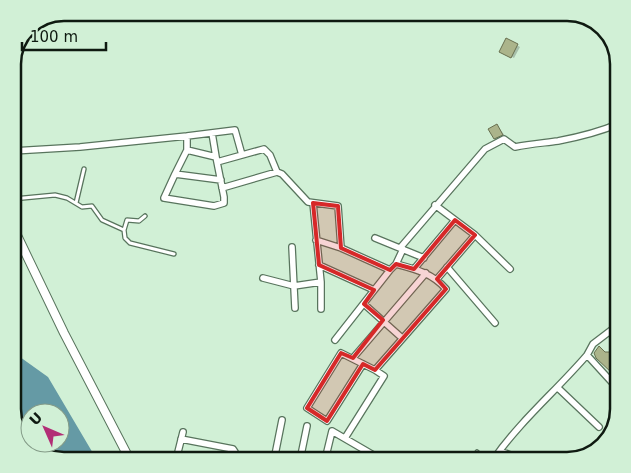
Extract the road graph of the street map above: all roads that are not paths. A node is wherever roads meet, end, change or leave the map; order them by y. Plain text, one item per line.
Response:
1 (610, 126) edge
2 (212, 133) junction
3 (187, 136) junction
4 (187, 150) junction
5 (21, 151) edge
6 (242, 155) junction
7 (217, 159) junction
8 (84, 169) dead end
9 (277, 172) junction
10 (175, 174) junction
11 (221, 180) junction
12 (222, 188) junction
13 (21, 199) edge
14 (76, 203) junction
15 (313, 203) junction
16 (435, 205) junction
17 (145, 216) dead end
18 (455, 220) junction
19 (124, 230) junction
20 (475, 235) junction
21 (375, 238) dead end
22 (316, 240) junction
23 (21, 244) edge
24 (292, 246) dead end
25 (342, 248) junction
26 (401, 248) junction
27 (174, 254) dead end
28 (424, 258) junction
29 (396, 264) junction
30 (319, 265) junction
31 (448, 267) junction
32 (414, 269) junction
33 (510, 269) dead end
34 (390, 270) junction
35 (426, 273) junction
36 (263, 278) dead end
37 (437, 279) junction
38 (321, 282) junction
39 (294, 286) junction
40 (374, 290) junction
41 (364, 304) junction
42 (295, 308) dead end
43 (321, 309) dead end
44 (384, 320) junction
45 (495, 323) dead end
46 (610, 331) edge
47 (402, 338) junction
48 (335, 340) dead end
49 (587, 355) junction
50 (353, 358) junction
51 (363, 364) junction
52 (375, 370) junction
53 (610, 380) edge
54 (558, 388) junction
55 (282, 420) dead end
56 (307, 426) dead end
57 (599, 427) dead end
58 (183, 432) dead end
59 (345, 438) junction
60 (181, 439) junction
61 (500, 450) joint
62 (126, 452) edge
63 (178, 452) edge
64 (235, 452) edge
65 (276, 452) edge
66 (302, 452) edge
67 (328, 452) edge
68 (368, 452) edge
69 (505, 452) edge

1 - 16 street
2 - 3 street
2 - 6 street
2 - 7 street
3 - 4 street
3 - 5 street
4 - 7 street
4 - 10 street
6 - 7 street
6 - 9 street
7 - 11 street
8 - 14 lane
9 - 12 street
9 - 15 street
10 - 11 street
10 - 12 street
11 - 12 street
13 - 14 lane
14 - 19 lane
15 - 22 street
15 - 25 street
16 - 18 street
16 - 26 street
17 - 19 lane
18 - 20 street
18 - 28 street
19 - 27 lane
20 - 31 street
20 - 33 street
21 - 26 street
22 - 25 street
22 - 30 street
23 - 62 street
24 - 39 street
25 - 34 street
26 - 28 street
26 - 29 street
28 - 32 street
29 - 32 street
29 - 34 street
30 - 38 street
30 - 40 street
31 - 37 street
31 - 45 street
32 - 35 street
34 - 40 street
35 - 37 street
35 - 44 street
36 - 39 street
37 - 47 street
38 - 39 street
38 - 43 street
39 - 42 street
40 - 41 street
41 - 44 street
41 - 48 street
44 - 47 street
44 - 50 street
46 - 49 street
47 - 52 street
49 - 53 street
49 - 54 street
50 - 51 street
50 - 51 street
51 - 52 street
52 - 59 street
54 - 57 street
54 - 61 street
55 - 65 street
56 - 66 street
58 - 60 street
59 - 67 street
59 - 68 street
60 - 63 street
60 - 64 street
61 - 69 street

